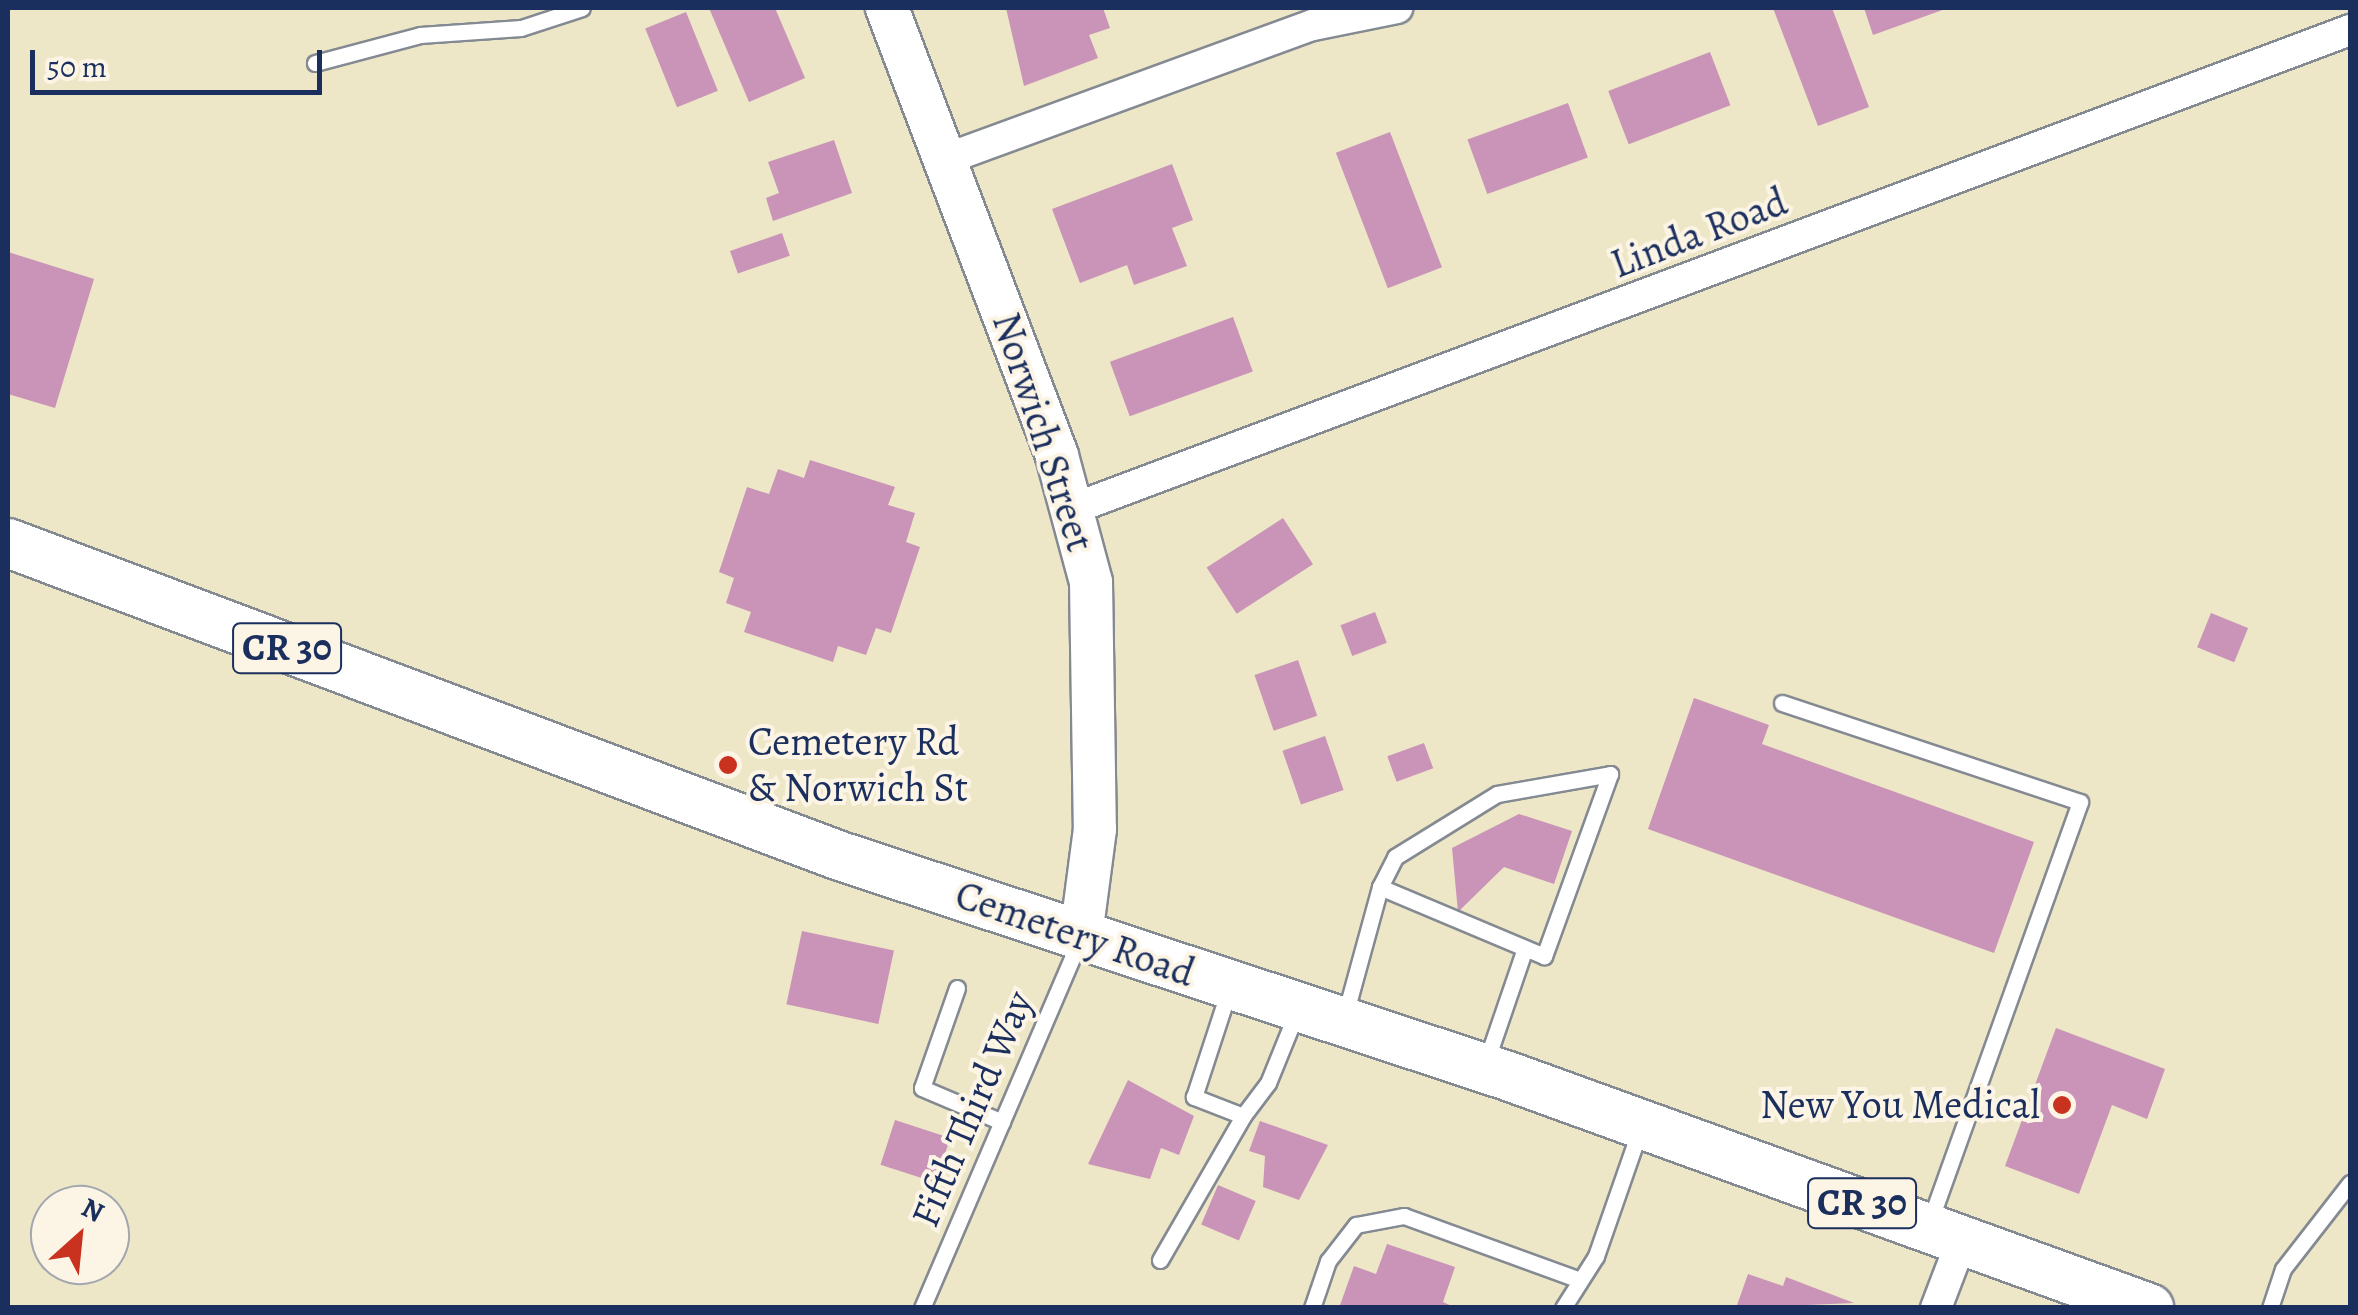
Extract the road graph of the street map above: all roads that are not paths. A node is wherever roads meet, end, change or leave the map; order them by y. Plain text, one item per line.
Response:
1 (582, 8) edge
2 (887, 8) edge
3 (1396, 8) edge
4 (2350, 30) edge
5 (315, 63) dead end
6 (946, 159) junction
7 (1075, 508) junction
8 (8, 542) edge
9 (1782, 703) dead end
10 (1380, 887) junction
11 (1082, 936) junction
12 (1525, 948) junction
13 (1230, 986) junction
14 (957, 988) dead end
15 (1298, 1009) junction
16 (1342, 1024) junction
17 (1484, 1068) junction
18 (1243, 1116) junction
19 (1002, 1122) junction
20 (1642, 1124) junction
21 (2350, 1184) edge
22 (1944, 1233) junction
23 (1160, 1260) dead end
24 (1574, 1278) junction
25 (2141, 1306) edge
26 (922, 1308) edge
27 (1312, 1308) edge
28 (1563, 1308) edge
29 (1936, 1308) edge
30 (2270, 1308) edge

1 - 5 lane
2 - 6 main road, Norwich Street
3 - 6 street
4 - 7 street, Linda Road
6 - 7 main road, Norwich Street
7 - 11 main road, Norwich Street
8 - 11 main road, Cemetery Road / CR 30
9 - 22 lane
10 - 12 lane
10 - 12 lane
10 - 16 lane
11 - 13 main road, Cemetery Road / CR 30
11 - 19 lane, Fifth Third Way
12 - 17 lane
13 - 15 main road, Cemetery Road / CR 30
13 - 18 lane
14 - 19 lane
15 - 16 main road, Cemetery Road / CR 30
15 - 18 lane
16 - 17 main road, Cemetery Road / CR 30
17 - 20 main road, Cemetery Road / CR 30
18 - 23 lane
19 - 26 lane, Fifth Third Way
20 - 22 main road, Cemetery Road / CR 30
20 - 24 lane
21 - 30 lane
22 - 25 main road, Cemetery Road / CR 30
22 - 29 street
24 - 27 lane
24 - 28 lane

